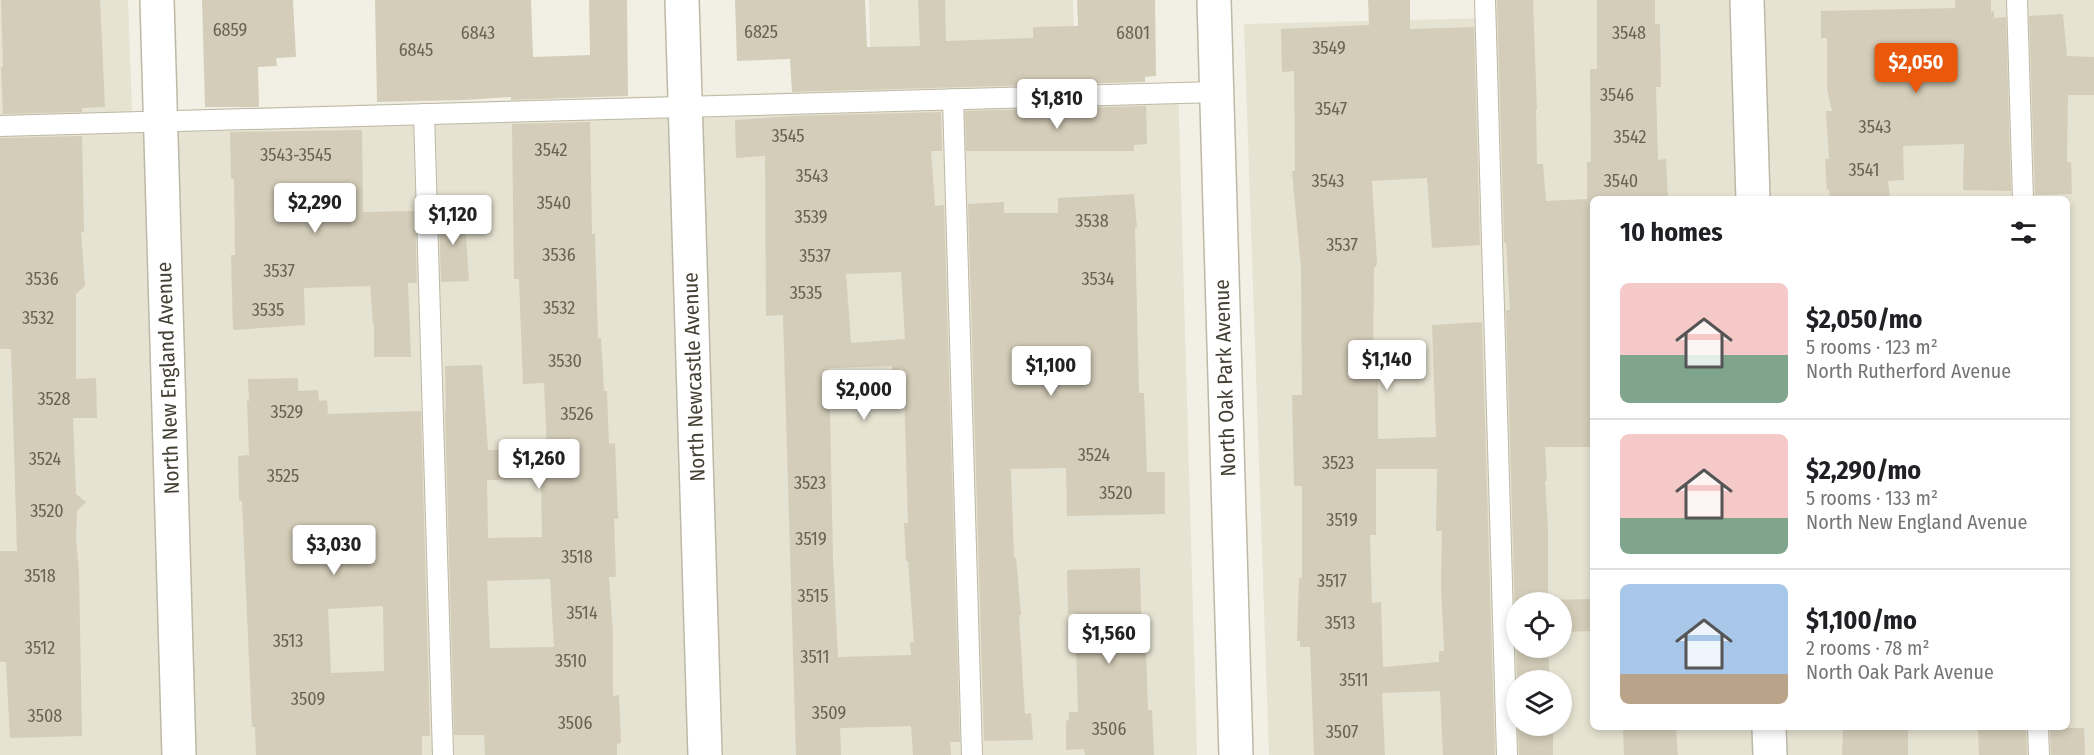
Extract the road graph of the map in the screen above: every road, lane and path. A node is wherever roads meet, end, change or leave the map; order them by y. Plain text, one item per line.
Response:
1 (157, 0) edge
2 (682, 0) edge
3 (1214, 0) edge
4 (1485, 0) edge
5 (1747, 0) edge
6 (2017, 0) edge
7 (1216, 92) junction
8 (953, 99) junction
9 (686, 107) junction
10 (424, 114) junction
11 (160, 121) junction
12 (0, 126) edge
13 (1753, 196) edge
14 (2023, 196) edge
15 (1769, 730) edge
16 (2038, 730) edge
17 (179, 755) edge
18 (443, 755) edge
19 (705, 755) edge
20 (972, 755) edge
21 (1236, 755) edge
22 (1507, 755) edge
23 (1770, 755) edge
24 (2039, 755) edge

1 - 11 street, North New England Avenue
2 - 9 street, North Newcastle Avenue
3 - 7 street, North Oak Park Avenue
4 - 22 lane
5 - 13 street
6 - 14 lane
7 - 8 lane
7 - 21 street, North Oak Park Avenue
8 - 9 lane
8 - 20 lane
9 - 10 lane
9 - 19 street, North Newcastle Avenue
10 - 11 lane
10 - 18 lane
11 - 12 lane
11 - 17 street, North New England Avenue
15 - 23 street
16 - 24 lane

